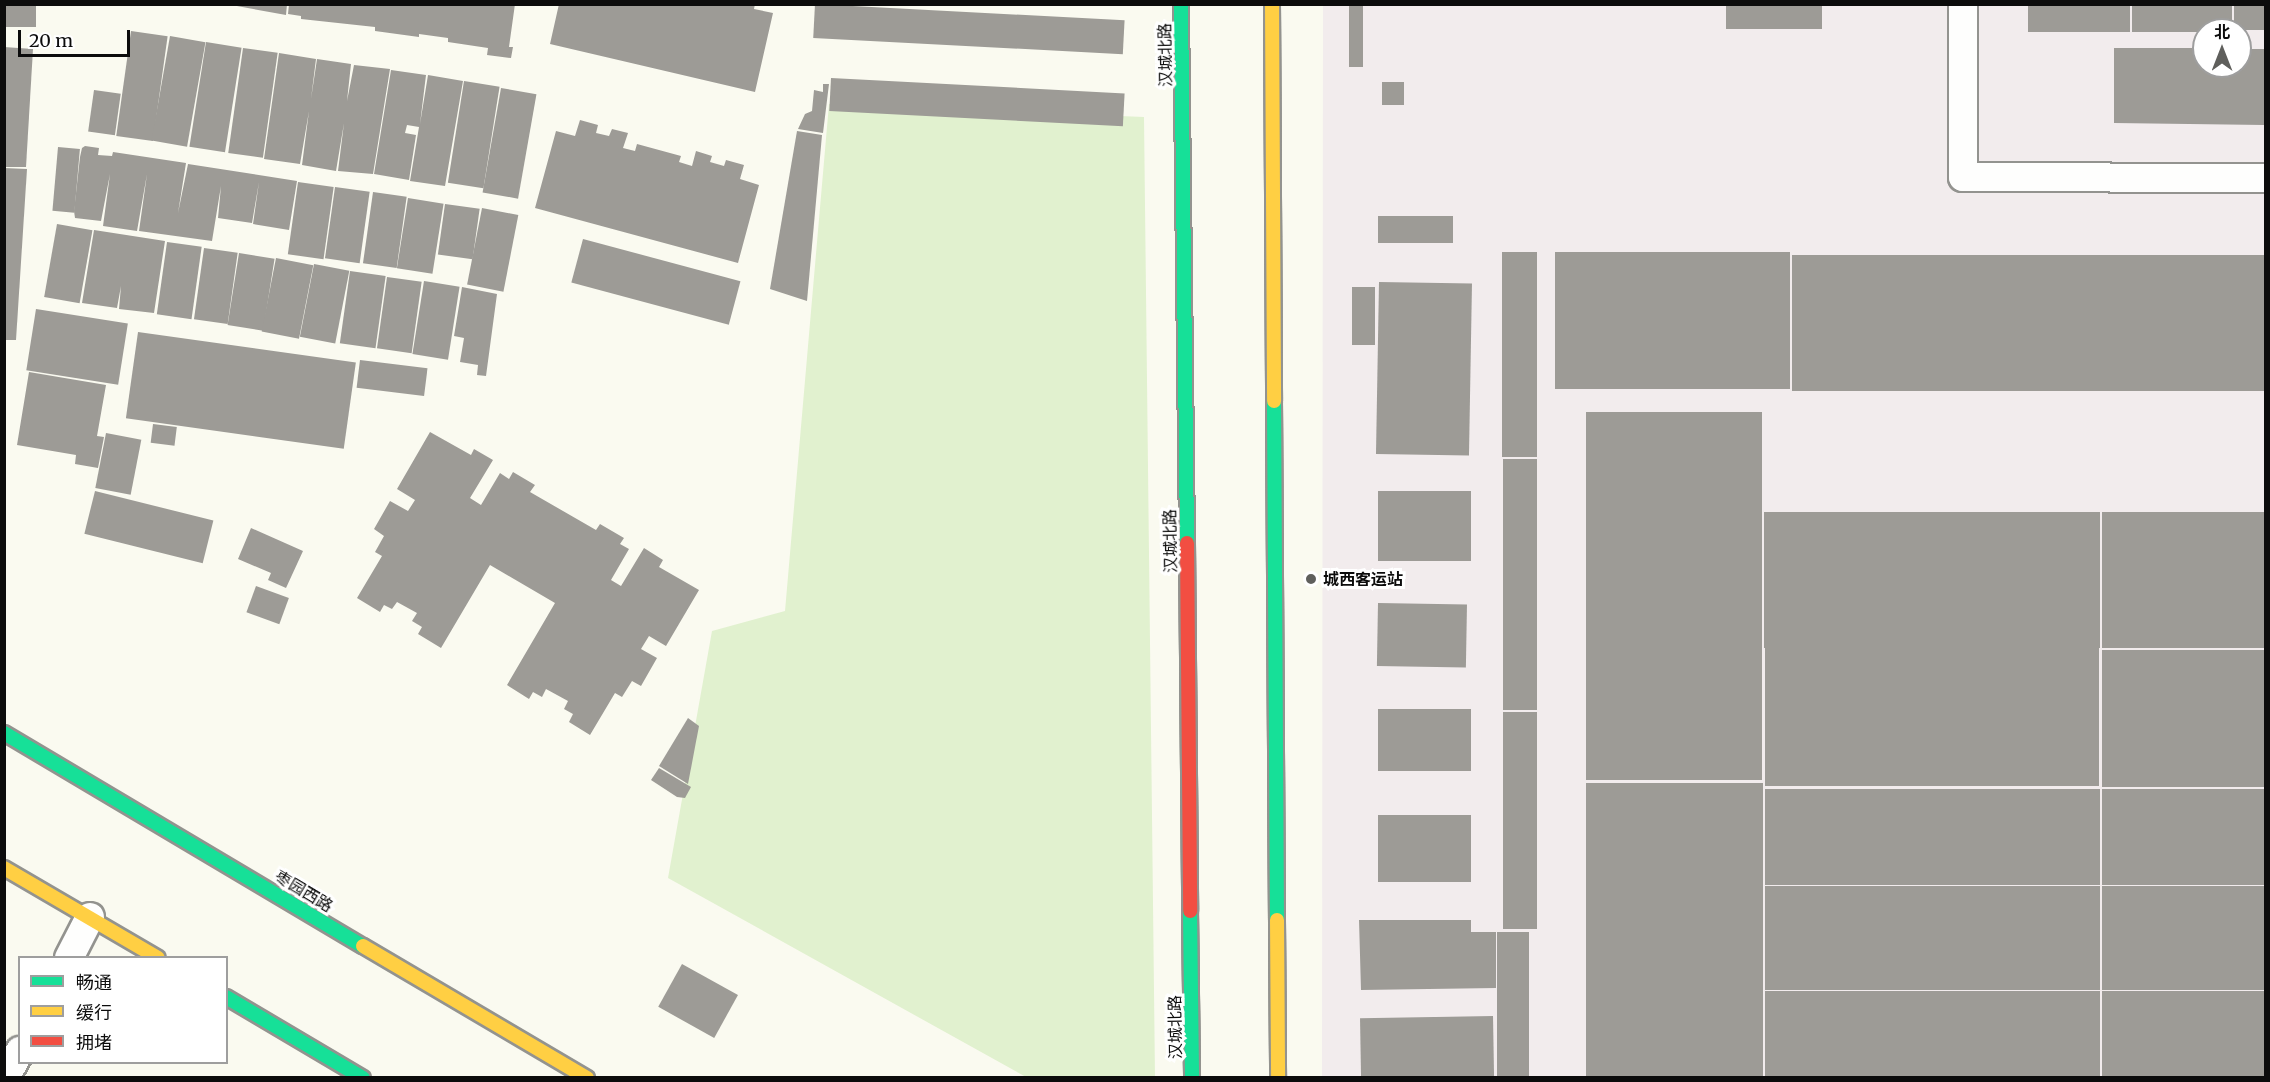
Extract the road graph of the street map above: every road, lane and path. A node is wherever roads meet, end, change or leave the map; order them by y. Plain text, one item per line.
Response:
1 (1181, 4) edge
2 (1272, 4) edge
3 (1963, 4) edge
4 (2265, 178) edge
5 (4, 733) edge
6 (4, 868) edge
7 (90, 918) junction
8 (70, 956) edge
9 (156, 956) edge
10 (228, 998) edge
11 (18, 1054) edge
12 (5, 1077) edge
13 (363, 1077) edge
14 (588, 1077) edge
15 (1192, 1077) edge
16 (1278, 1077) edge

1 - 15 main road, 汉城北路
2 - 16 main road
3 - 4 street
5 - 14 main road, 枣园西路
6 - 7 main road
7 - 8 street
7 - 9 main road
10 - 13 main road
11 - 12 street

